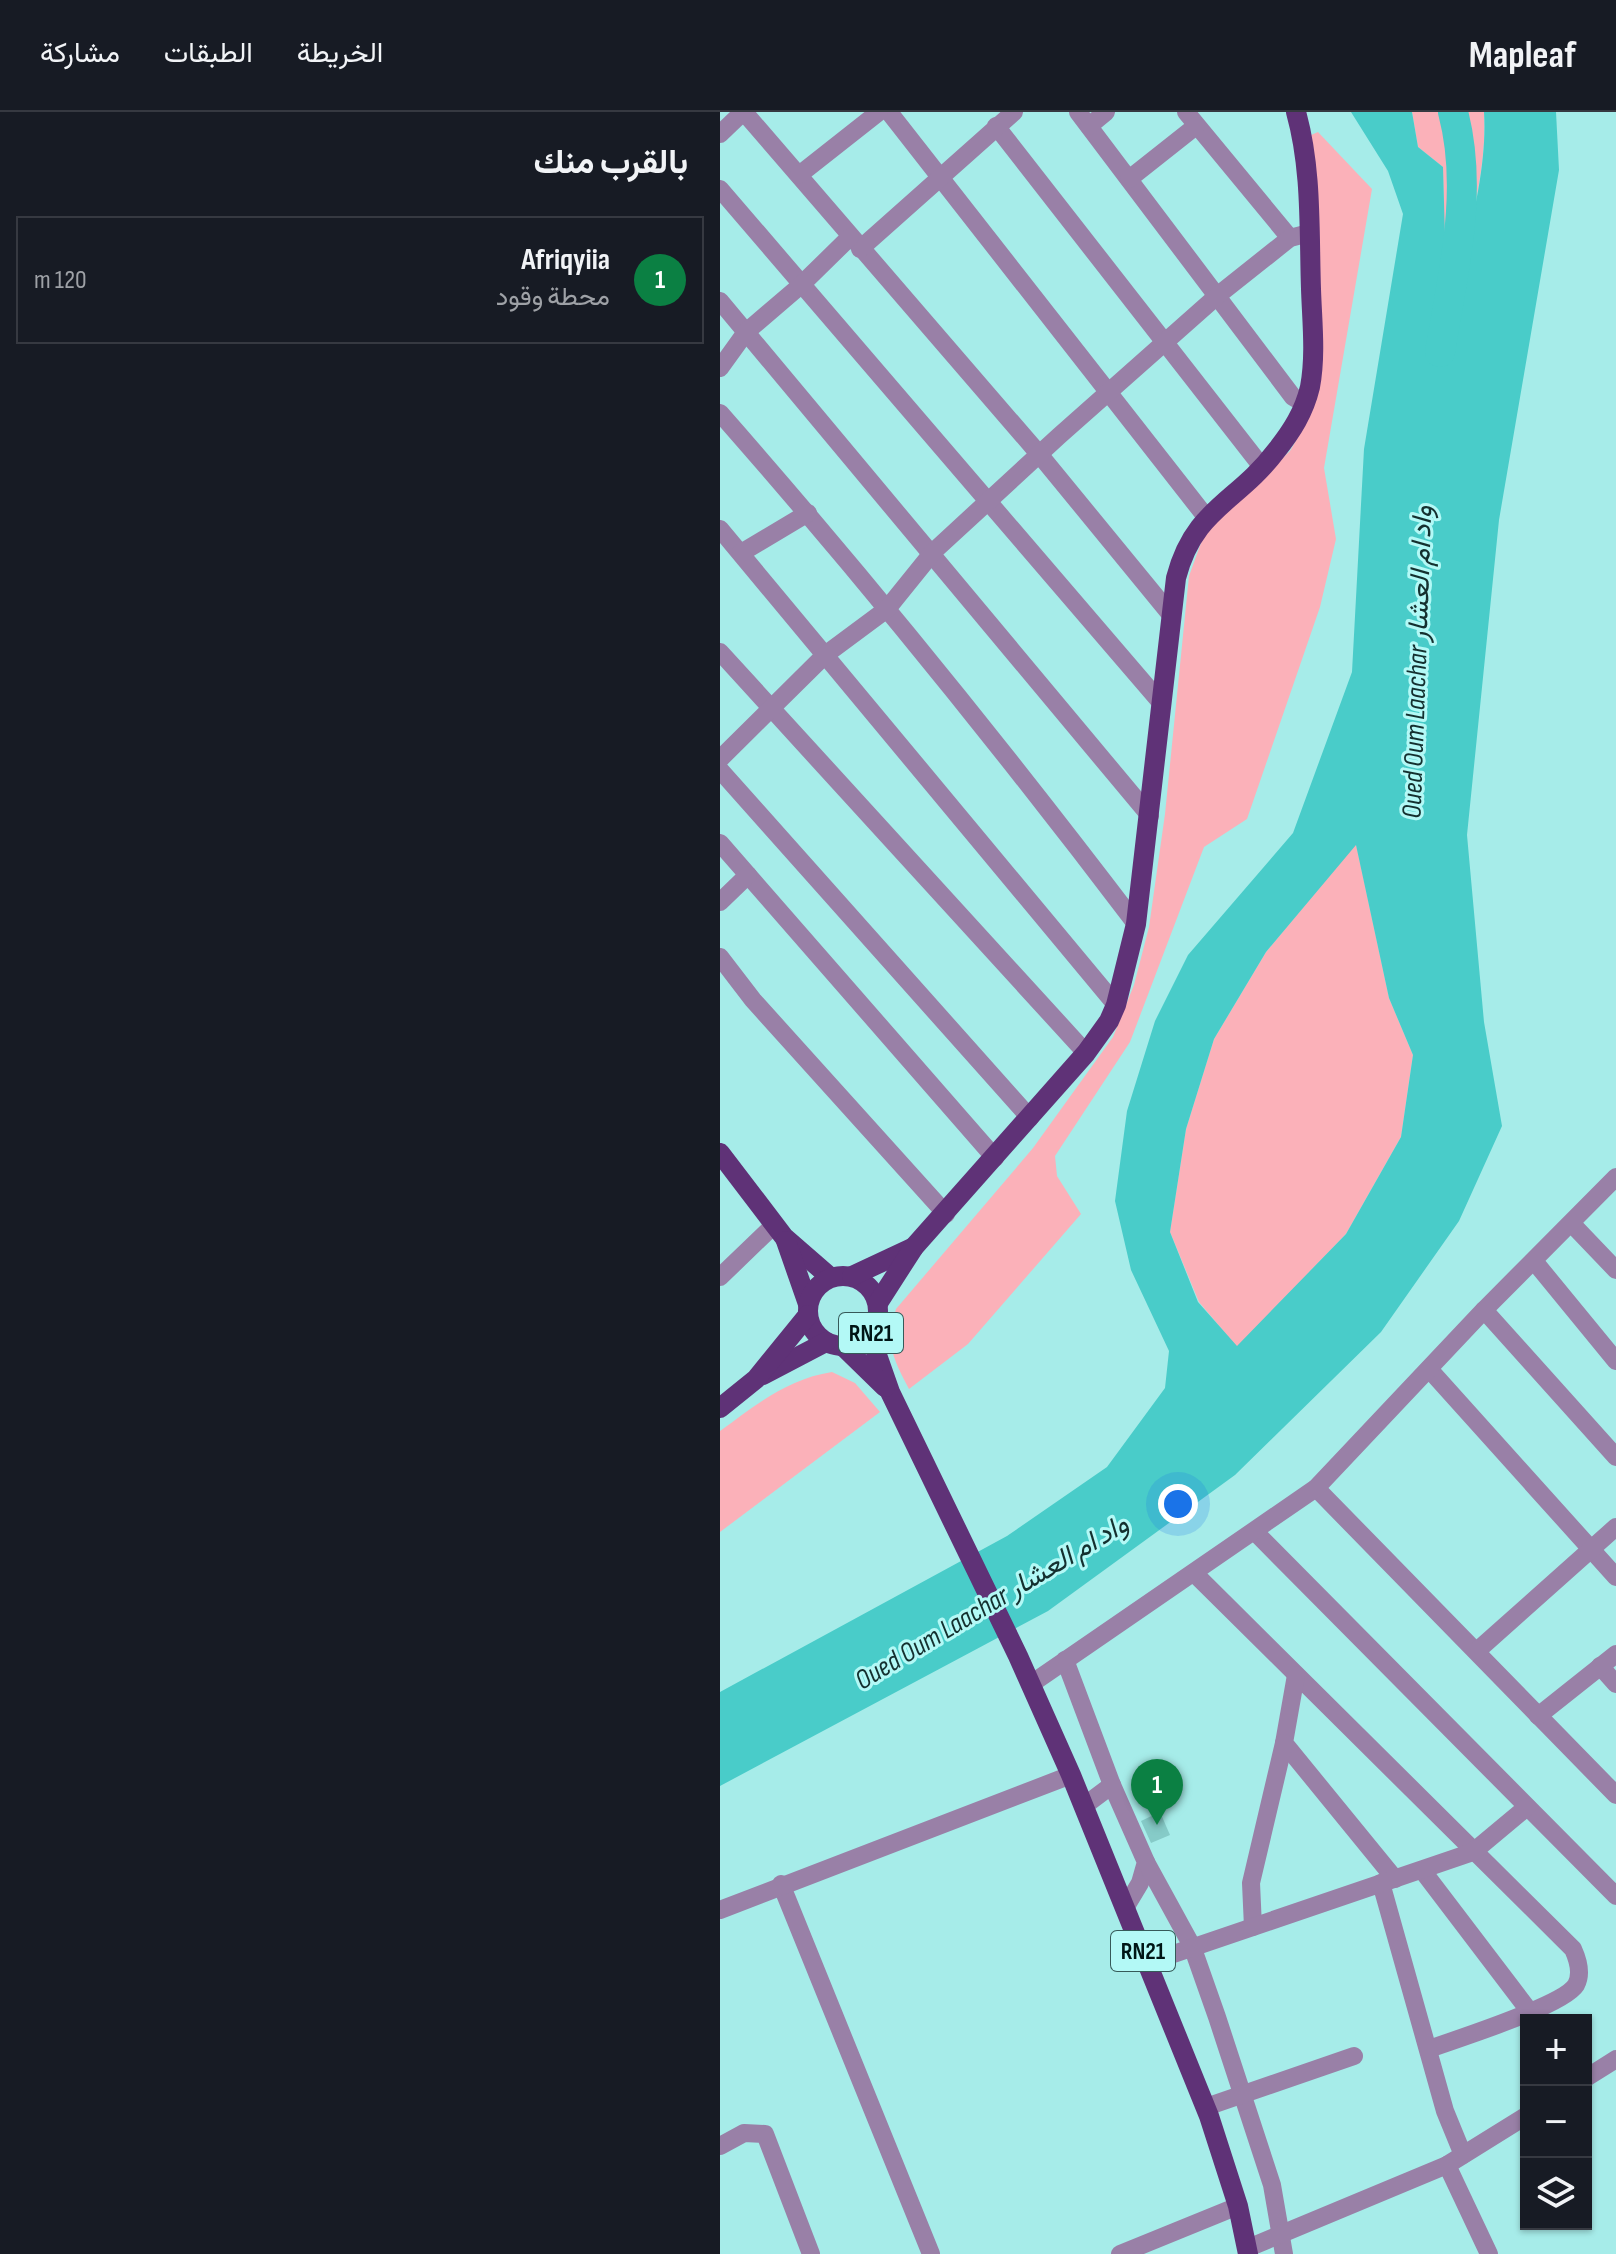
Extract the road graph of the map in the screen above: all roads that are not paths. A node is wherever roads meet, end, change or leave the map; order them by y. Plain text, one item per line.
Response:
1 (743, 112) edge
2 (879, 112) edge
3 (889, 112) edge
4 (1014, 112) edge
5 (1106, 112) edge
6 (1296, 112) edge
7 (1084, 119) edge
8 (1191, 119) edge
9 (996, 126) junction
10 (720, 134) edge
11 (940, 174) junction
12 (799, 175) junction
13 (1129, 179) junction
14 (720, 189) edge
15 (1300, 235) junction
16 (855, 243) junction
17 (801, 285) junction
18 (1217, 296) junction
19 (720, 301) edge
20 (746, 332) junction
21 (1165, 343) junction
22 (720, 368) edge
23 (1110, 394) junction
24 (1305, 404) junction
25 (720, 413) edge
26 (1039, 454) junction
27 (1262, 467) junction
28 (985, 502) junction
29 (808, 513) junction
30 (1206, 517) junction
31 (720, 529) edge
32 (933, 552) junction
33 (741, 553) junction
34 (887, 609) junction
35 (1171, 615) junction
36 (720, 652) edge
37 (825, 655) junction
38 (1162, 704) junction
39 (771, 707) junction
40 (720, 759) edge
41 (720, 770) edge
42 (1150, 816) junction
43 (720, 843) edge
44 (748, 875) junction
45 (720, 902) edge
46 (1136, 924) junction
47 (720, 957) edge
48 (1116, 1005) junction
49 (1086, 1053) junction
50 (1030, 1118) junction
51 (721, 1157) edge
52 (995, 1158) junction
53 (1616, 1177) edge
54 (946, 1214) junction
55 (1572, 1224) junction
56 (779, 1231) junction
57 (914, 1247) junction
58 (1534, 1261) junction
59 (1616, 1270) edge
60 (852, 1276) junction
61 (720, 1277) edge
62 (830, 1277) junction
63 (878, 1303) junction
64 (808, 1310) junction
65 (1484, 1310) junction
66 (870, 1335) junction
67 (834, 1344) junction
68 (1616, 1361) edge
69 (1429, 1369) junction
70 (756, 1379) junction
71 (890, 1392) junction
72 (720, 1408) edge
73 (1616, 1457) edge
74 (1316, 1488) junction
75 (1616, 1527) edge
76 (1255, 1532) junction
77 (1591, 1550) junction
78 (1195, 1574) junction
79 (1616, 1577) edge
80 (1478, 1650) junction
81 (1616, 1654) edge
82 (1065, 1660) junction
83 (1600, 1666) junction
84 (1296, 1675) junction
85 (1031, 1684) junction
86 (1616, 1684) edge
87 (1538, 1716) junction
88 (1284, 1743) junction
89 (1071, 1775) junction
90 (1112, 1785) junction
91 (1614, 1791) edge
92 (1084, 1806) junction
93 (1527, 1807) junction
94 (1473, 1852) junction
95 (1146, 1862) junction
96 (1422, 1870) junction
97 (1388, 1881) junction
98 (781, 1884) junction
99 (1616, 1896) edge
100 (1125, 1908) junction
101 (720, 1910) edge
102 (1253, 1927) junction
103 (1192, 1946) junction
104 (1147, 1963) junction
105 (1530, 2012) junction
106 (1429, 2049) junction
107 (1354, 2056) dead end
108 (1616, 2059) edge
109 (1592, 2074) edge
110 (1243, 2095) junction
111 (1206, 2107) junction
112 (1520, 2120) edge
113 (720, 2146) edge
114 (1463, 2155) junction
115 (1447, 2165) junction
116 (1238, 2206) junction
117 (1282, 2245) edge
118 (1248, 2251) edge
119 (811, 2254) edge
120 (931, 2254) edge
121 (1120, 2254) edge
122 (1489, 2254) edge

1 - 10 street
1 - 12 street
2 - 12 street
3 - 11 street
4 - 9 street
5 - 7 street
6 - 15 main road
7 - 13 street
8 - 13 street
8 - 15 street
9 - 11 street
9 - 21 street
11 - 16 street
11 - 23 street
12 - 16 street
13 - 18 street
14 - 17 street
15 - 18 street
15 - 24 main road
16 - 17 street
16 - 26 street
17 - 20 street
17 - 28 street
18 - 21 street
18 - 24 street
19 - 20 street
20 - 22 street
20 - 32 street
21 - 23 street
21 - 27 street
23 - 26 street
23 - 30 street
24 - 27 main road
25 - 29 street
26 - 28 street
26 - 35 street
27 - 30 main road
28 - 32 street
28 - 38 street
29 - 33 street
29 - 34 street
30 - 35 main road
31 - 33 street
32 - 34 street
32 - 42 street
33 - 37 street
34 - 37 street
34 - 46 street
35 - 38 main road
36 - 39 street
37 - 39 street
37 - 48 street
38 - 42 main road
39 - 40 street
39 - 49 street
41 - 50 street
42 - 46 main road
43 - 44 street
44 - 45 street
44 - 52 street
46 - 48 main road
47 - 54 street
48 - 49 main road
49 - 50 main road
50 - 52 main road
51 - 56 main road, RN21
52 - 54 main road
53 - 55 street
54 - 57 main road
55 - 58 street
55 - 59 street
56 - 61 street
56 - 62 main road, RN21
56 - 64 main road, RN21
57 - 60 main road
57 - 63 main road
58 - 65 street
58 - 68 street
60 - 62 main road, RN21
60 - 63 main road, RN21
62 - 64 main road, RN21
63 - 66 main road, RN21
64 - 67 main road, RN21
64 - 70 main road
65 - 69 street
65 - 73 street
66 - 67 main road, RN21
66 - 71 main road, RN21
67 - 70 main road
67 - 71 main road, RN21
69 - 74 street
69 - 77 street
70 - 72 main road
71 - 85 main road, RN21
74 - 76 street
74 - 80 street
75 - 77 street
76 - 78 street
76 - 93 street
77 - 79 street
77 - 80 street
78 - 82 street
78 - 84 street
80 - 87 street
81 - 83 street
82 - 85 street
82 - 90 street
83 - 86 street
83 - 87 street
84 - 88 street
84 - 94 street
85 - 89 main road, RN21
87 - 91 street
88 - 97 street
88 - 102 street
89 - 92 main road, RN21
89 - 98 street
90 - 92 street
90 - 95 street
92 - 100 main road, RN21
93 - 94 street
93 - 99 street
94 - 96 street
94 - 105 street
95 - 100 street
95 - 103 street
96 - 97 street
96 - 105 street
97 - 102 street
97 - 106 street
98 - 101 street
98 - 120 street
100 - 104 main road, RN21
102 - 103 street
103 - 104 street
103 - 110 street
104 - 111 main road, RN21
105 - 106 street
106 - 114 street
107 - 110 street
108 - 109 street
110 - 111 street
110 - 117 street
111 - 116 main road, RN21
112 - 114 street
113 - 119 street
114 - 115 street
115 - 117 street
115 - 122 street
116 - 118 main road, RN21
116 - 121 street
117 - 118 street

